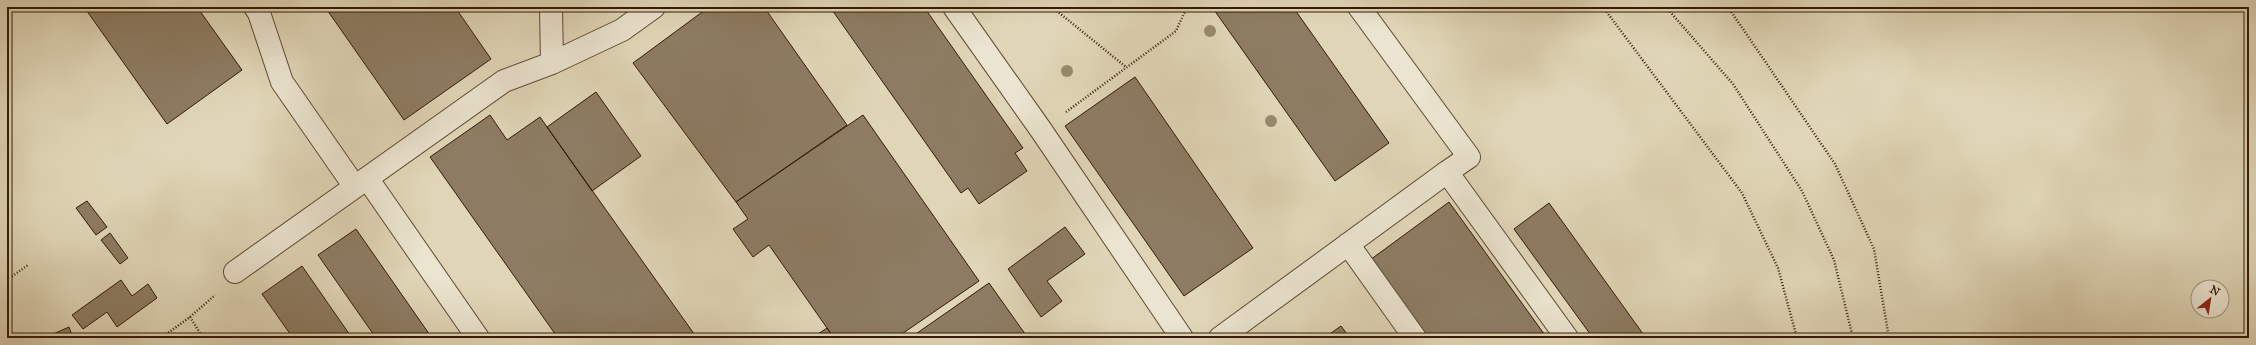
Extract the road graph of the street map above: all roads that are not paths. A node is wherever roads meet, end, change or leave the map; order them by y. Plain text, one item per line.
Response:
1 (254, 7) edge
2 (551, 7) edge
3 (654, 7) edge
4 (954, 7) edge
5 (1359, 7) edge
6 (552, 63) junction
7 (1447, 172) junction
8 (361, 183) junction
9 (1348, 244) junction
10 (236, 272) road end
11 (478, 338) edge
12 (1182, 338) edge
13 (1220, 338) edge
14 (1415, 338) edge
15 (1567, 338) edge

1 - 8 lane
2 - 6 lane
3 - 6 lane
4 - 12 lane
5 - 7 lane
6 - 8 lane
7 - 9 lane
7 - 15 lane
8 - 10 lane
8 - 11 lane
9 - 13 lane
9 - 14 lane

